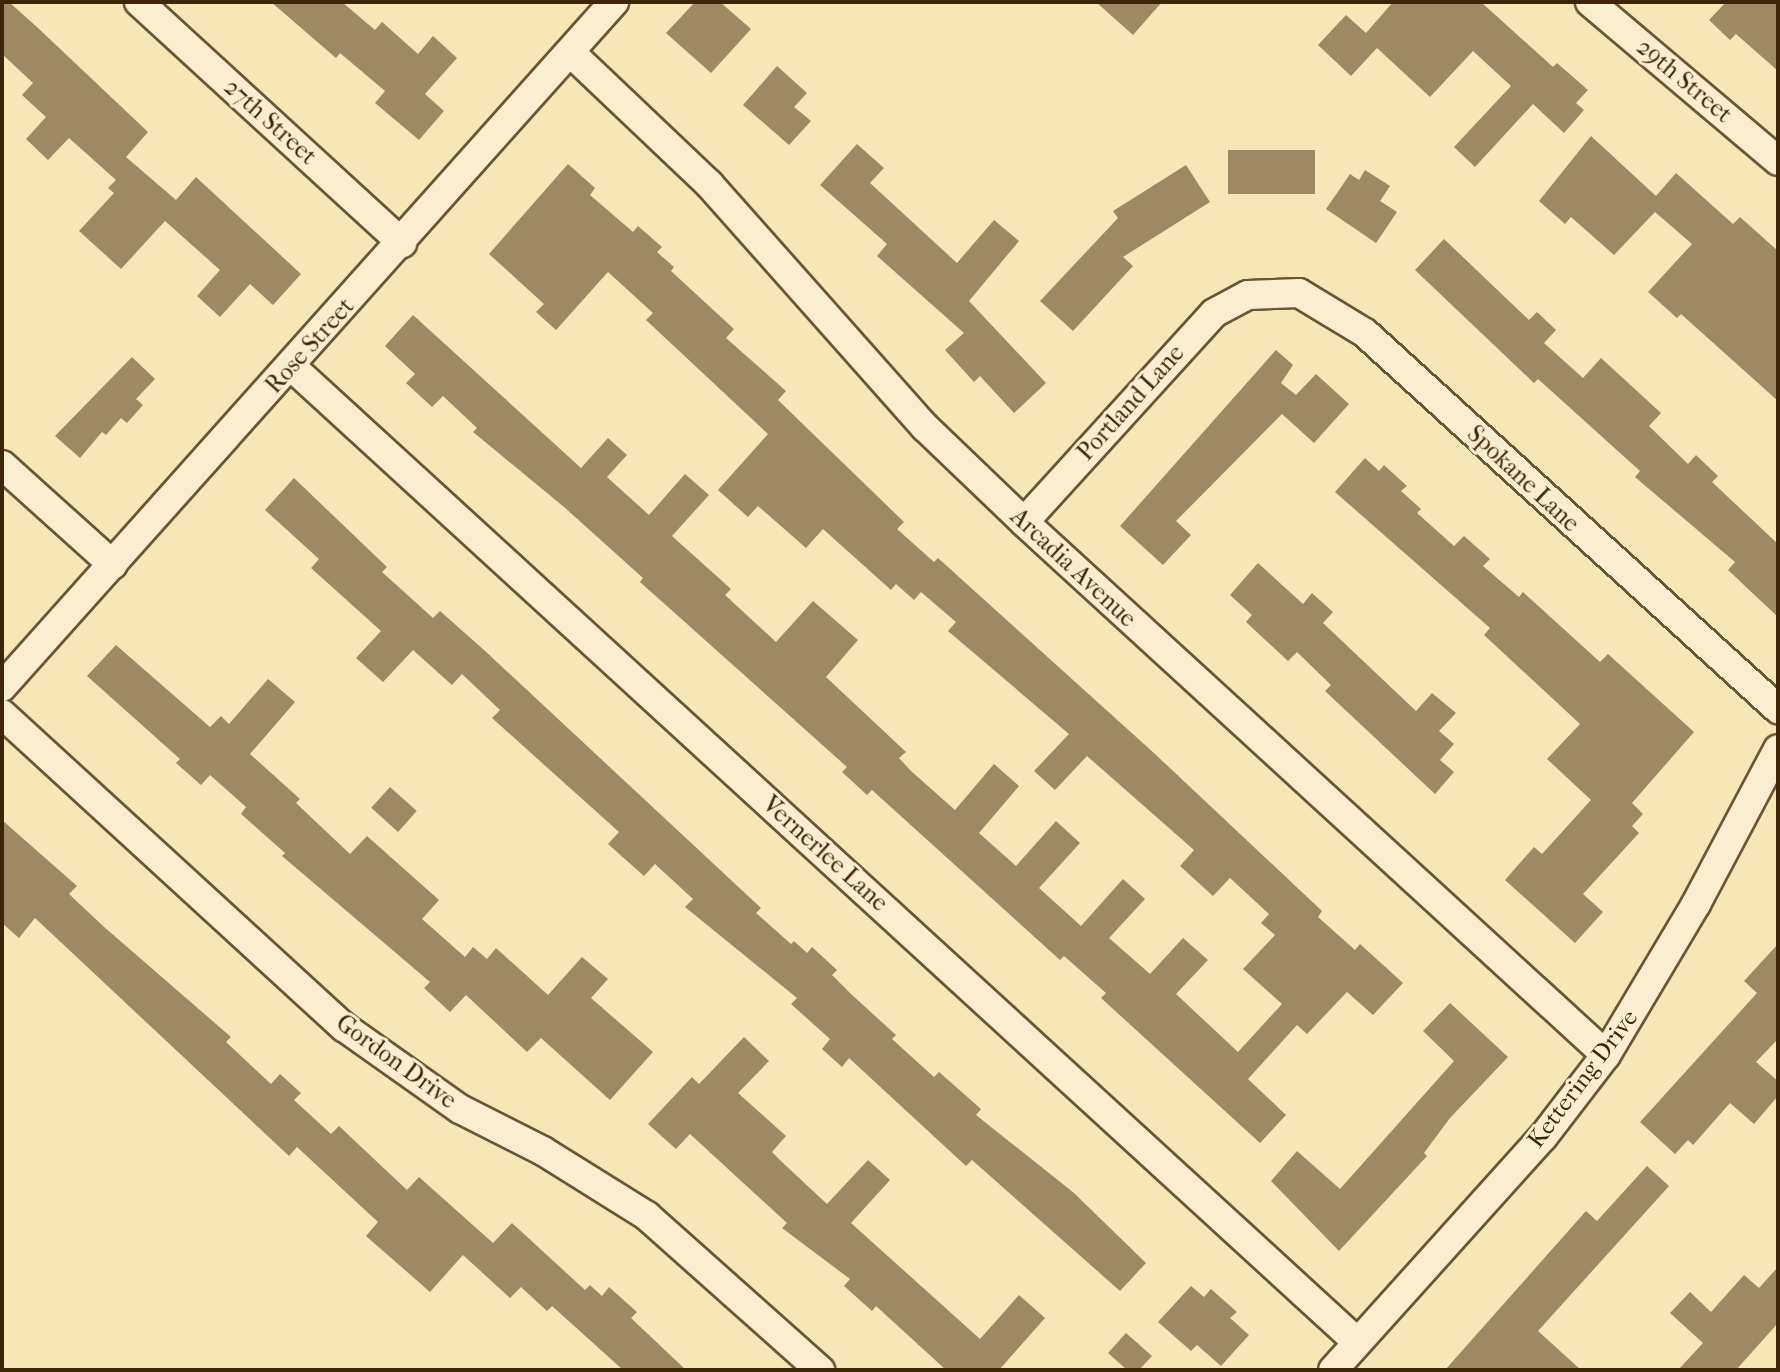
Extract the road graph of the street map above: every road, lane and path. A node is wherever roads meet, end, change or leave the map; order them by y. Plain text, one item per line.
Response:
1 (139, 2) edge
2 (614, 2) edge
3 (1590, 2) edge
4 (570, 52) junction
5 (1778, 161) edge
6 (402, 243) junction
7 (1248, 295) joint
8 (292, 367) junction
9 (2, 465) edge
10 (1024, 522) junction
11 (113, 565) junction
12 (2, 687) edge
13 (1778, 709) edge
14 (2, 714) edge
15 (1778, 749) edge
16 (1606, 1055) junction
17 (1357, 1342) junction
18 (820, 1370) edge
19 (1333, 1370) edge

1 - 6 street, 27th Street
2 - 4 street, Rose Street
3 - 5 street, 29th Street
4 - 6 street, Rose Street
4 - 10 street, Arcadia Avenue
6 - 8 street, Rose Street
7 - 10 street, Portland Lane
7 - 13 street, Spokane Lane
8 - 11 street, Rose Street
8 - 17 street, Vernerlee Lane
9 - 11 street
10 - 16 street, Arcadia Avenue
11 - 12 street, Rose Street
14 - 18 street, Gordon Drive
15 - 16 street, Kettering Drive
16 - 17 street, Kettering Drive
17 - 19 street, Kettering Drive

